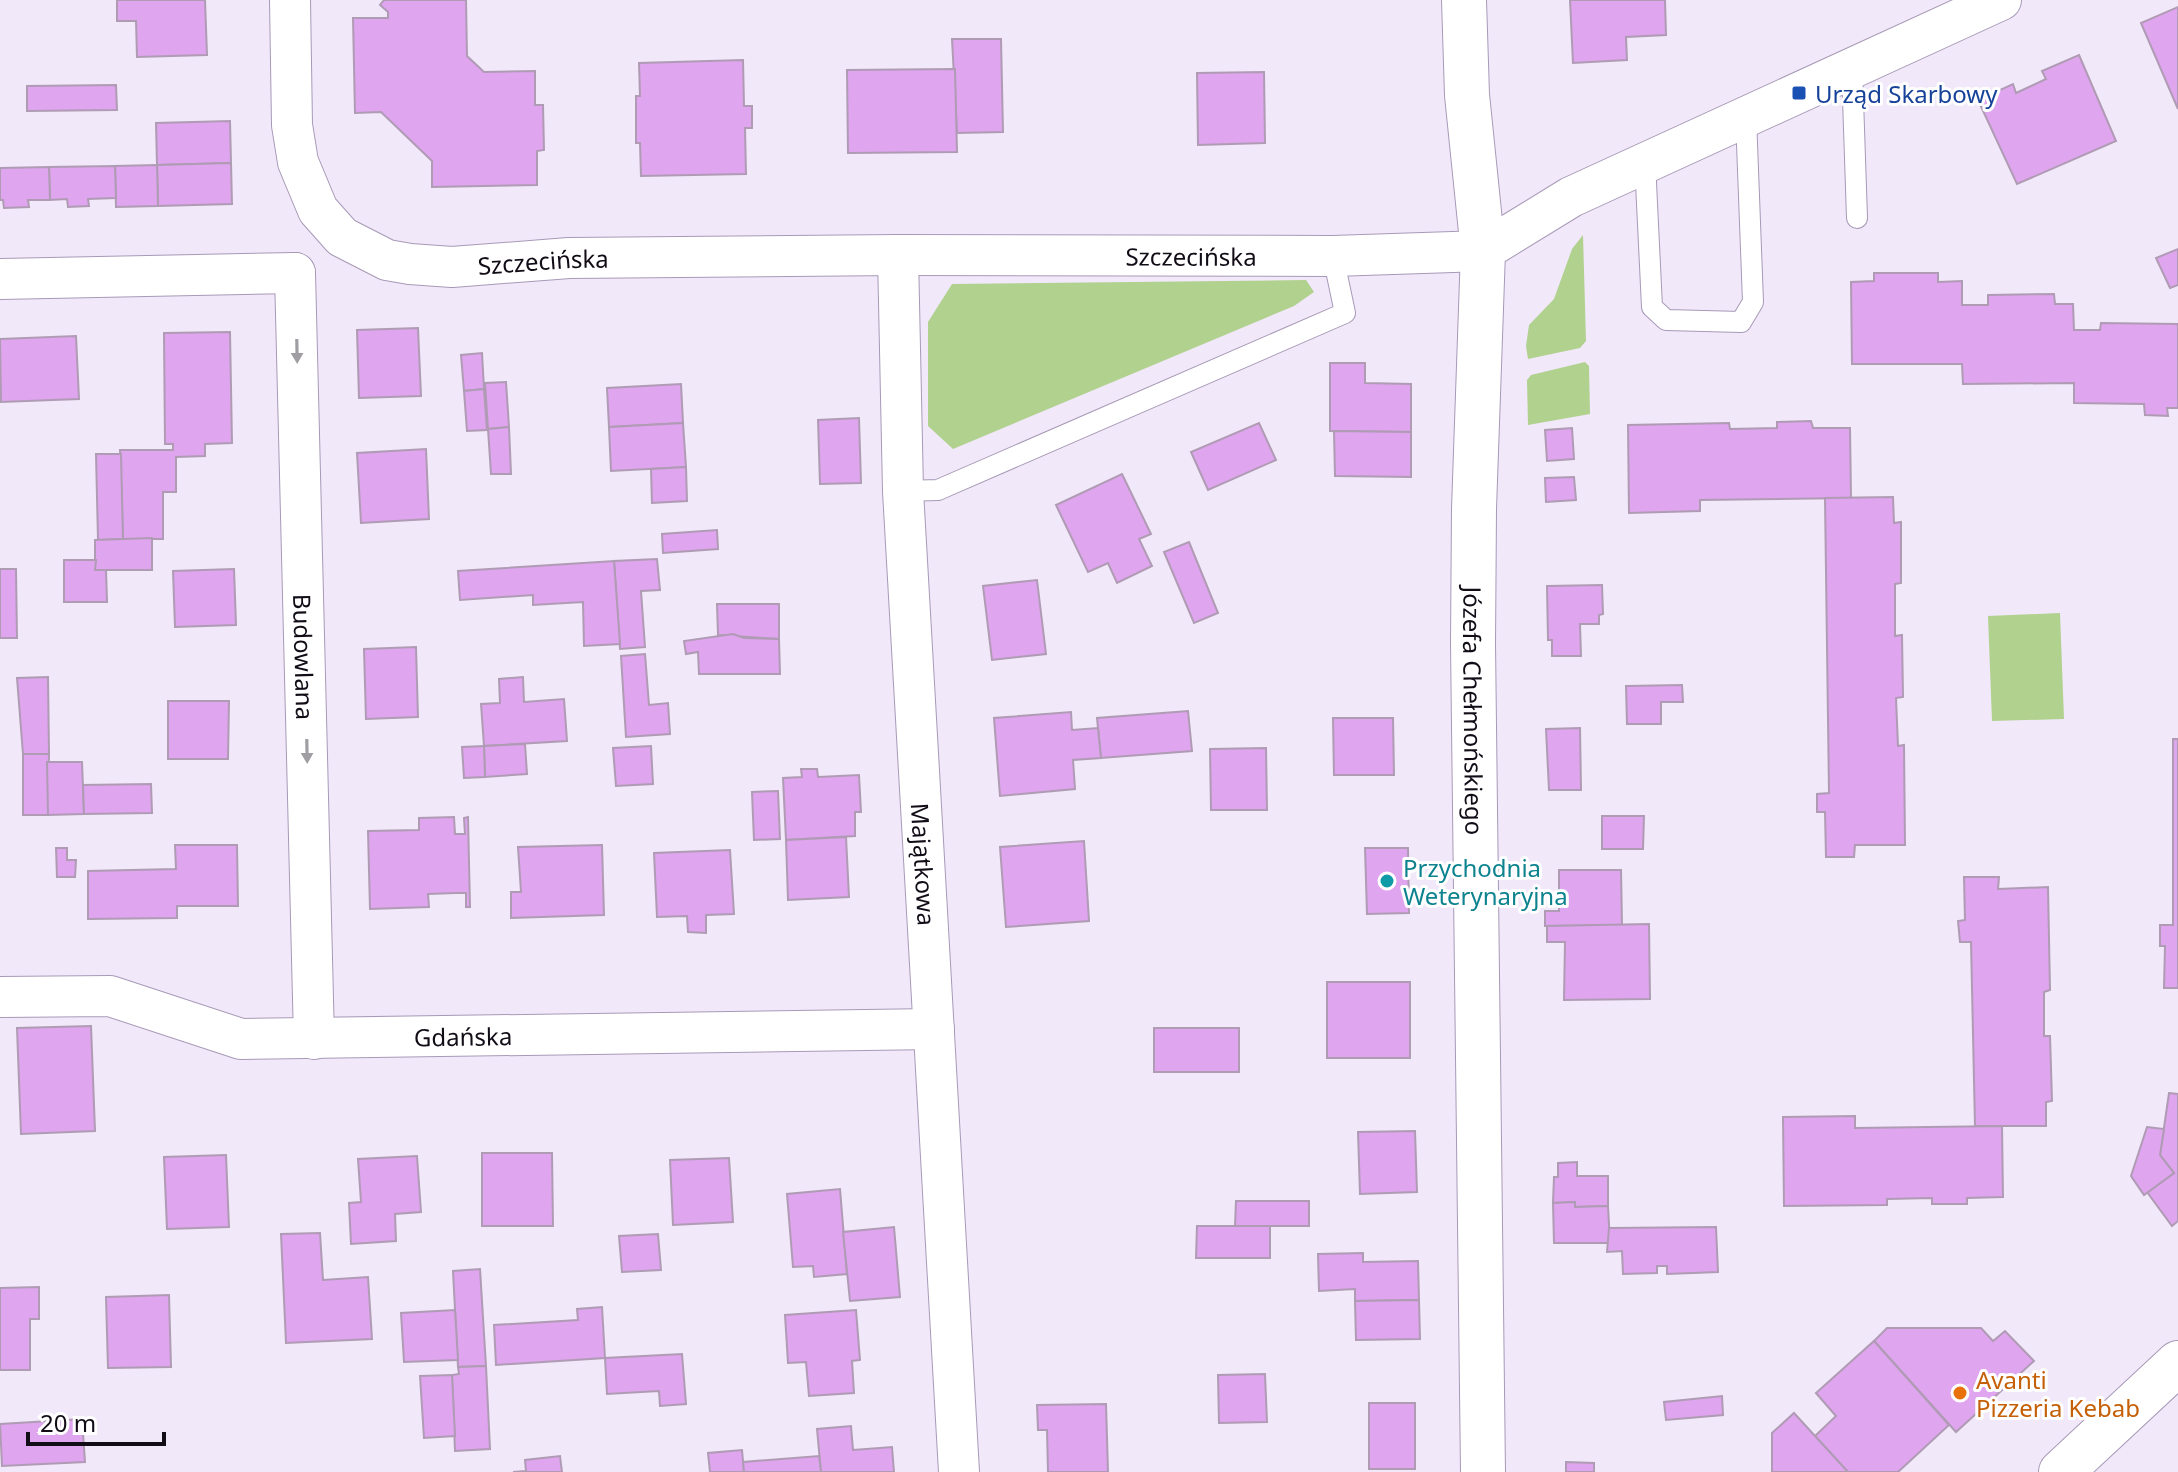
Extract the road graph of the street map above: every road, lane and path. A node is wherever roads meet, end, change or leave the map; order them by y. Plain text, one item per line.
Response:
1 (290, 0) edge
2 (1464, 0) edge
3 (2001, 0) edge
4 (1852, 69) junction
5 (1746, 117) junction
6 (1645, 162) junction
7 (1857, 218) dead end
8 (333, 228) junction
9 (1483, 251) junction
10 (898, 255) junction
11 (1333, 256) junction
12 (295, 273) junction
13 (0, 279) edge
14 (903, 491) junction
15 (0, 997) edge
16 (934, 1029) junction
17 (314, 1039) junction
18 (2174, 1369) edge
19 (959, 1472) edge
20 (1483, 1472) edge
21 (2061, 1472) edge

1 - 8 street
2 - 9 street, Józefa Chełmońskiego
3 - 4 street, Szczecińska
4 - 5 street, Szczecińska
4 - 7 lane
5 - 6 street, Szczecińska
5 - 6 lane
6 - 9 street, Szczecińska
8 - 10 street, Szczecińska
8 - 12 street
9 - 11 street, Szczecińska
9 - 20 street, Józefa Chełmońskiego
10 - 11 street, Szczecińska
10 - 14 street, Majątkowa
11 - 14 lane
12 - 13 street
12 -> 17 street, Budowlana
14 - 16 street, Majątkowa
15 - 17 street, Gdańska
16 - 17 street, Gdańska
16 - 19 street, Majątkowa
18 - 21 street

